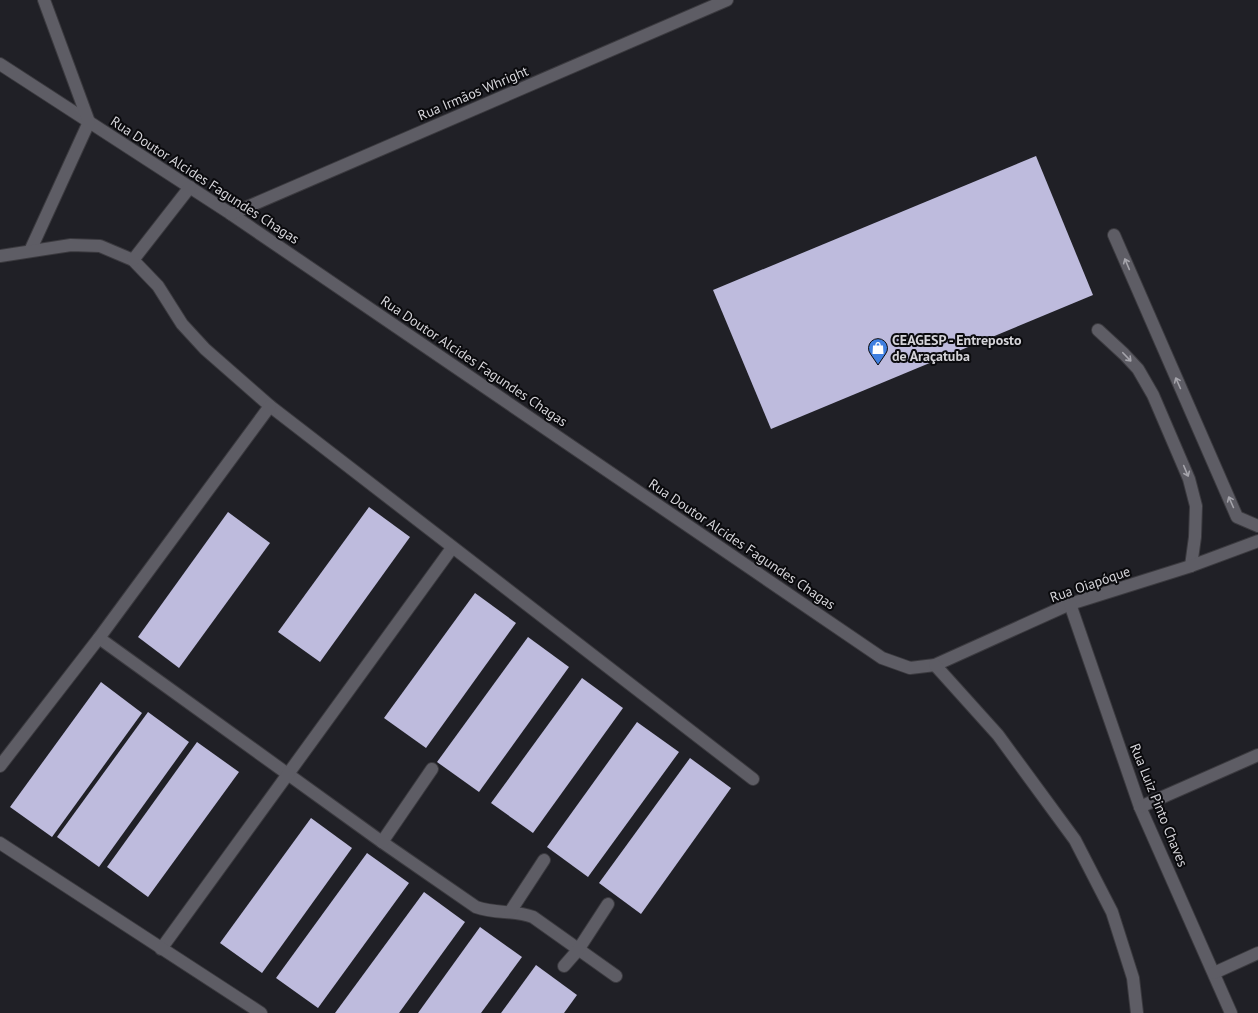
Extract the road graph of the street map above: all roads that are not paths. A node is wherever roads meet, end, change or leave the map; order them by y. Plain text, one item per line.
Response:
1 (44, 0) edge
2 (727, 0) edge
3 (0, 64) edge
4 (89, 122) junction
5 (190, 187) junction
6 (231, 214) junction
7 (1114, 235) dead end
8 (30, 251) junction
9 (0, 256) edge
10 (133, 260) junction
11 (1098, 330) dead end
12 (270, 406) junction
13 (1258, 526) edge
14 (1258, 541) edge
15 (452, 548) junction
16 (1191, 566) junction
17 (1070, 604) junction
18 (99, 638) junction
19 (935, 665) junction
20 (1258, 755) edge
21 (0, 766) edge
22 (432, 769) dead end
23 (288, 774) junction
24 (753, 779) dead end
25 (1140, 807) junction
26 (382, 842) junction
27 (0, 843) edge
28 (544, 860) dead end
29 (608, 904) dead end
30 (510, 912) junction
31 (161, 949) junction
32 (578, 950) junction
33 (1258, 953) edge
34 (564, 966) dead end
35 (1214, 973) junction
36 (616, 976) dead end
37 (260, 1013) edge
38 (1137, 1013) edge
39 (1232, 1013) edge

1 - 4 street
2 - 6 street, Rua Irmãos Whright
3 - 4 street, Rua Doutor Alcides Fagundes Chagas
4 - 5 street, Rua Doutor Alcides Fagundes Chagas
4 - 8 street
5 - 6 street, Rua Doutor Alcides Fagundes Chagas
5 - 10 street
6 - 19 street, Rua Doutor Alcides Fagundes Chagas
13 -> 7 street
8 - 9 street
8 - 10 street
10 - 12 street
11 -> 16 street
12 - 15 street
12 - 18 street
14 - 16 street, Rua Oiapóque
15 - 23 street
15 - 24 street
16 - 17 street, Rua Oiapóque
17 - 19 street, Rua Oiapóque
17 - 25 street, Rua Luiz Pinto Chaves
18 - 21 street
18 - 23 street
19 - 38 street
20 - 25 street
22 - 26 street
23 - 26 street
23 - 31 street
25 - 35 street, Rua Luiz Pinto Chaves
26 - 30 street
27 - 31 street
28 - 30 street
29 - 32 street
30 - 32 street
31 - 37 street
32 - 34 street
32 - 36 street
33 - 35 street
35 - 39 street, Rua Luiz Pinto Chaves

